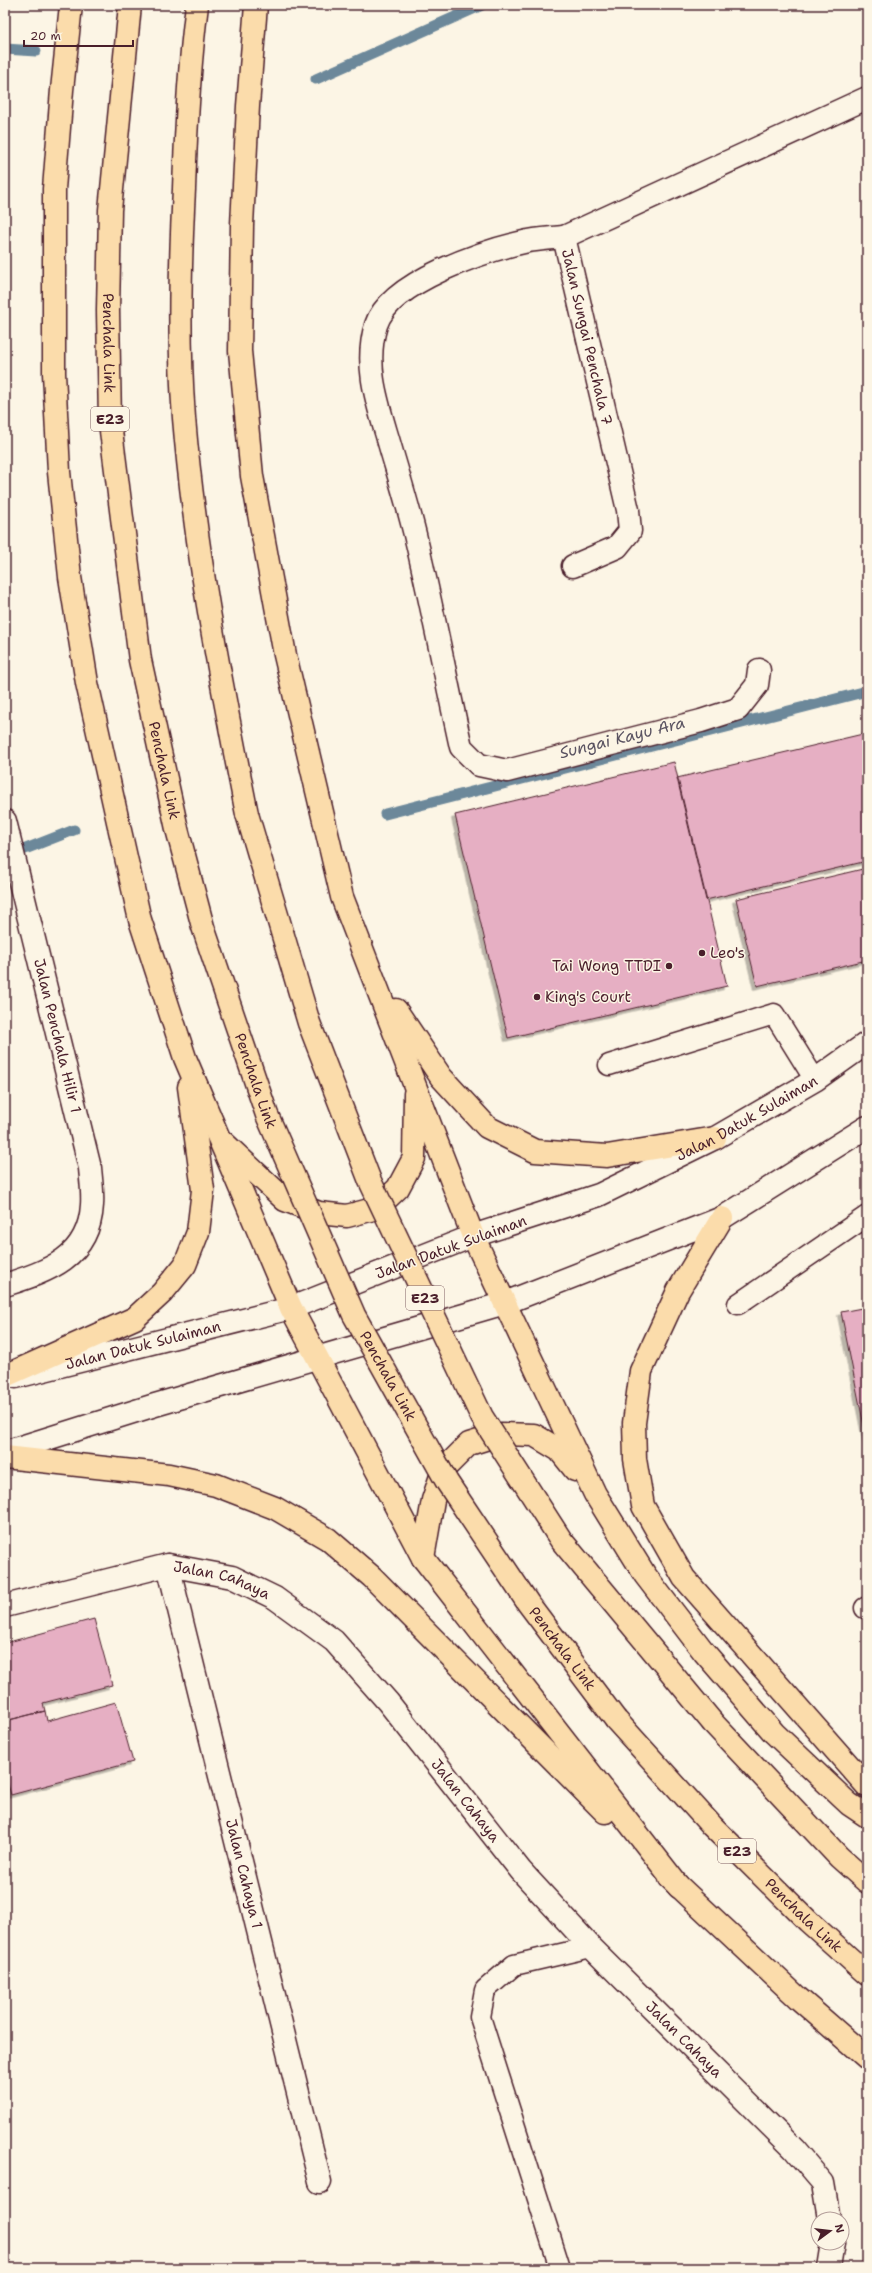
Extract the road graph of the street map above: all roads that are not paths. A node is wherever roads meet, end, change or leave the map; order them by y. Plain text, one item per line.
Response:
1 (71, 5) edge
2 (130, 5) edge
3 (197, 5) edge
4 (256, 5) edge
5 (867, 98) edge
6 (564, 237) junction
7 (573, 566) dead end
8 (759, 670) dead end
9 (7, 827) edge
10 (371, 974) junction
11 (867, 1043) edge
12 (185, 1058) junction
13 (609, 1066) dead end
14 (815, 1080) junction
15 (415, 1083) junction
16 (867, 1127) edge
17 (218, 1137) junction
18 (715, 1138) junction
19 (867, 1216) edge
20 (722, 1218) junction
21 (473, 1236) junction
22 (5, 1285) edge
23 (505, 1303) junction
24 (738, 1304) dead end
25 (291, 1308) junction
26 (318, 1358) junction
27 (5, 1376) edge
28 (5, 1380) edge
29 (5, 1452) edge
30 (5, 1457) edge
31 (595, 1494) junction
32 (423, 1558) junction
33 (168, 1565) junction
34 (5, 1606) edge
35 (867, 1786) edge
36 (867, 1816) edge
37 (867, 1882) edge
38 (679, 1887) junction
39 (591, 1947) junction
40 (867, 1974) edge
41 (867, 2058) edge
42 (320, 2182) dead end
43 (828, 2211) edge
44 (832, 2251) edge
45 (560, 2268) edge
46 (829, 2268) edge

1 - 12 highway
2 - 40 highway, Penchala Link / E23, bridge
3 - 37 highway, E23, bridge
4 - 10 highway
5 - 6 street, Jalan Sungai Penchala 7
6 - 7 street, Jalan Sungai Penchala 7
6 - 8 street
9 - 22 street, Jalan Penchala Hilir 1
10 - 15 highway
10 - 18 highway
11 - 14 street, Jalan Datuk Sulaiman
12 - 17 highway
12 - 27 highway
13 - 14 lane
14 - 18 street, Jalan Datuk Sulaiman
15 - 17 highway
15 - 21 highway
16 - 20 street
17 - 25 highway
18 - 21 street, Jalan Datuk Sulaiman
19 - 24 lane
20 - 23 street
20 - 35 highway
21 - 23 highway
21 - 25 street, Jalan Datuk Sulaiman
23 - 26 street
23 - 31 highway
25 - 26 highway
25 - 28 street, Jalan Datuk Sulaiman
26 - 29 street
26 - 32 highway
30 - 38 highway
31 - 32 highway
31 - 36 highway
32 - 38 highway
33 - 34 street, Jalan Cahaya
33 - 39 street, Jalan Cahaya
33 - 42 street, Jalan Cahaya 1
38 - 41 highway
39 - 43 street, Jalan Cahaya
39 - 45 lane
44 - 46 street

